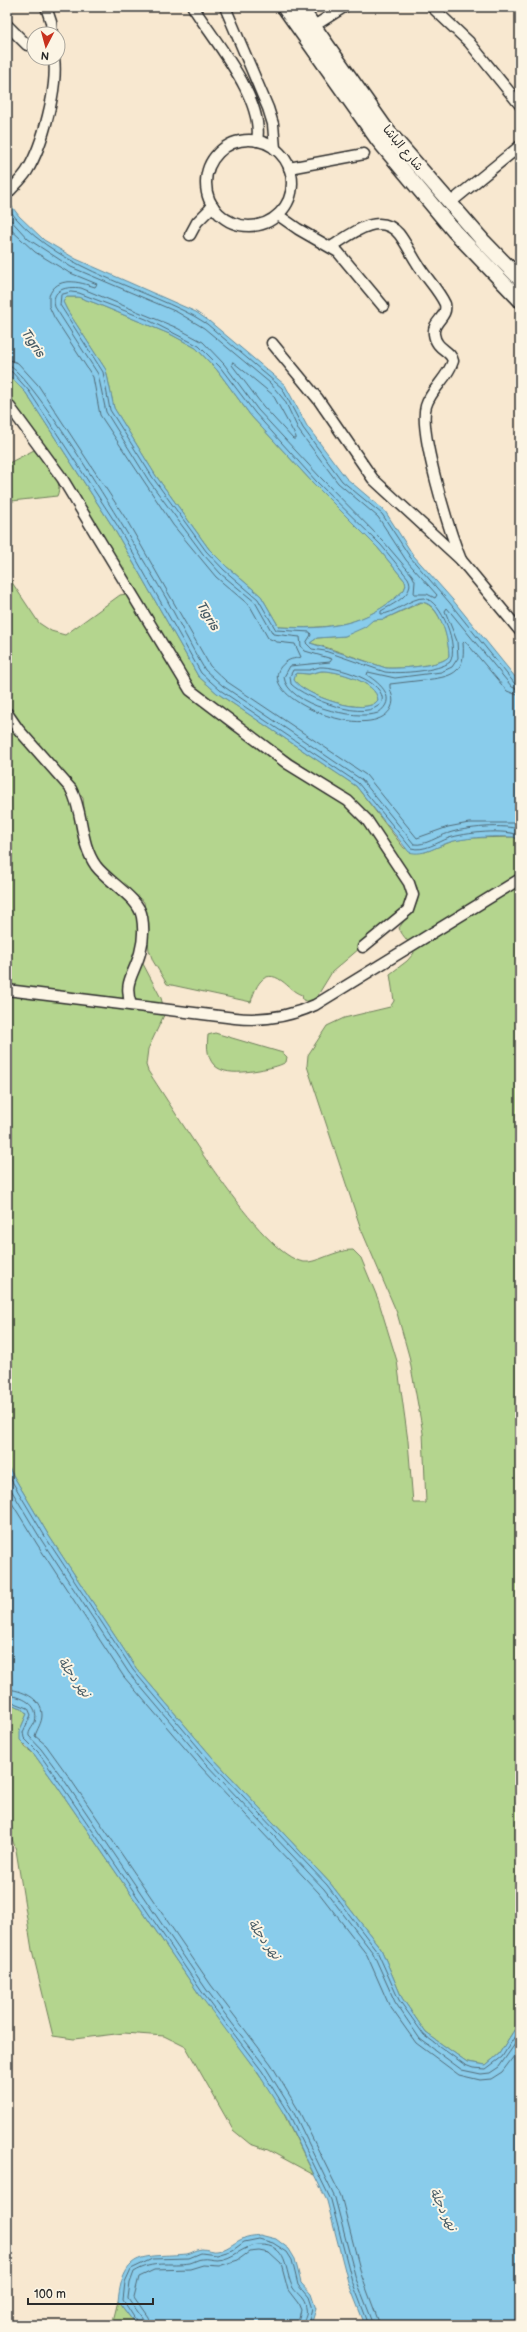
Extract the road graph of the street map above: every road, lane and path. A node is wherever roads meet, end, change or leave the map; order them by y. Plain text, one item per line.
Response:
1 (46, 7) edge
2 (193, 7) edge
3 (225, 7) edge
4 (284, 7) edge
5 (300, 7) edge
6 (344, 7) edge
7 (432, 7) edge
8 (7, 25) edge
9 (51, 26) edge
10 (314, 26) junction
11 (26, 44) edge
12 (55, 66) edge
13 (520, 105) edge
14 (257, 140) junction
15 (520, 146) edge
16 (275, 149) junction
17 (364, 154) dead end
18 (289, 168) junction
19 (7, 194) edge
20 (450, 203) junction
21 (213, 206) junction
22 (278, 215) junction
23 (190, 235) dead end
24 (331, 247) junction
25 (520, 279) edge
26 (520, 300) edge
27 (384, 306) dead end
28 (272, 343) dead end
29 (7, 403) edge
30 (461, 560) junction
31 (520, 631) edge
32 (7, 713) edge
33 (520, 879) edge
34 (363, 947) dead end
35 (7, 990) edge
36 (131, 1005) junction

1 - 9 street
2 - 14 street
3 - 16 street
4 - 26 main road
5 - 10 main road, شارع الباشا
6 - 10 street
7 - 13 street
8 - 11 street
10 - 20 main road, شارع الباشا
12 - 19 street
14 - 16 street
14 - 21 street
15 - 20 street
16 - 18 street
17 - 18 street
18 - 22 street
20 - 25 main road, شارع الباشا
21 - 22 street
21 - 23 street
22 - 24 street
24 - 27 street
24 - 30 street
28 - 30 street
29 - 34 street
30 - 31 street
32 - 36 street
33 - 36 street
35 - 36 street

